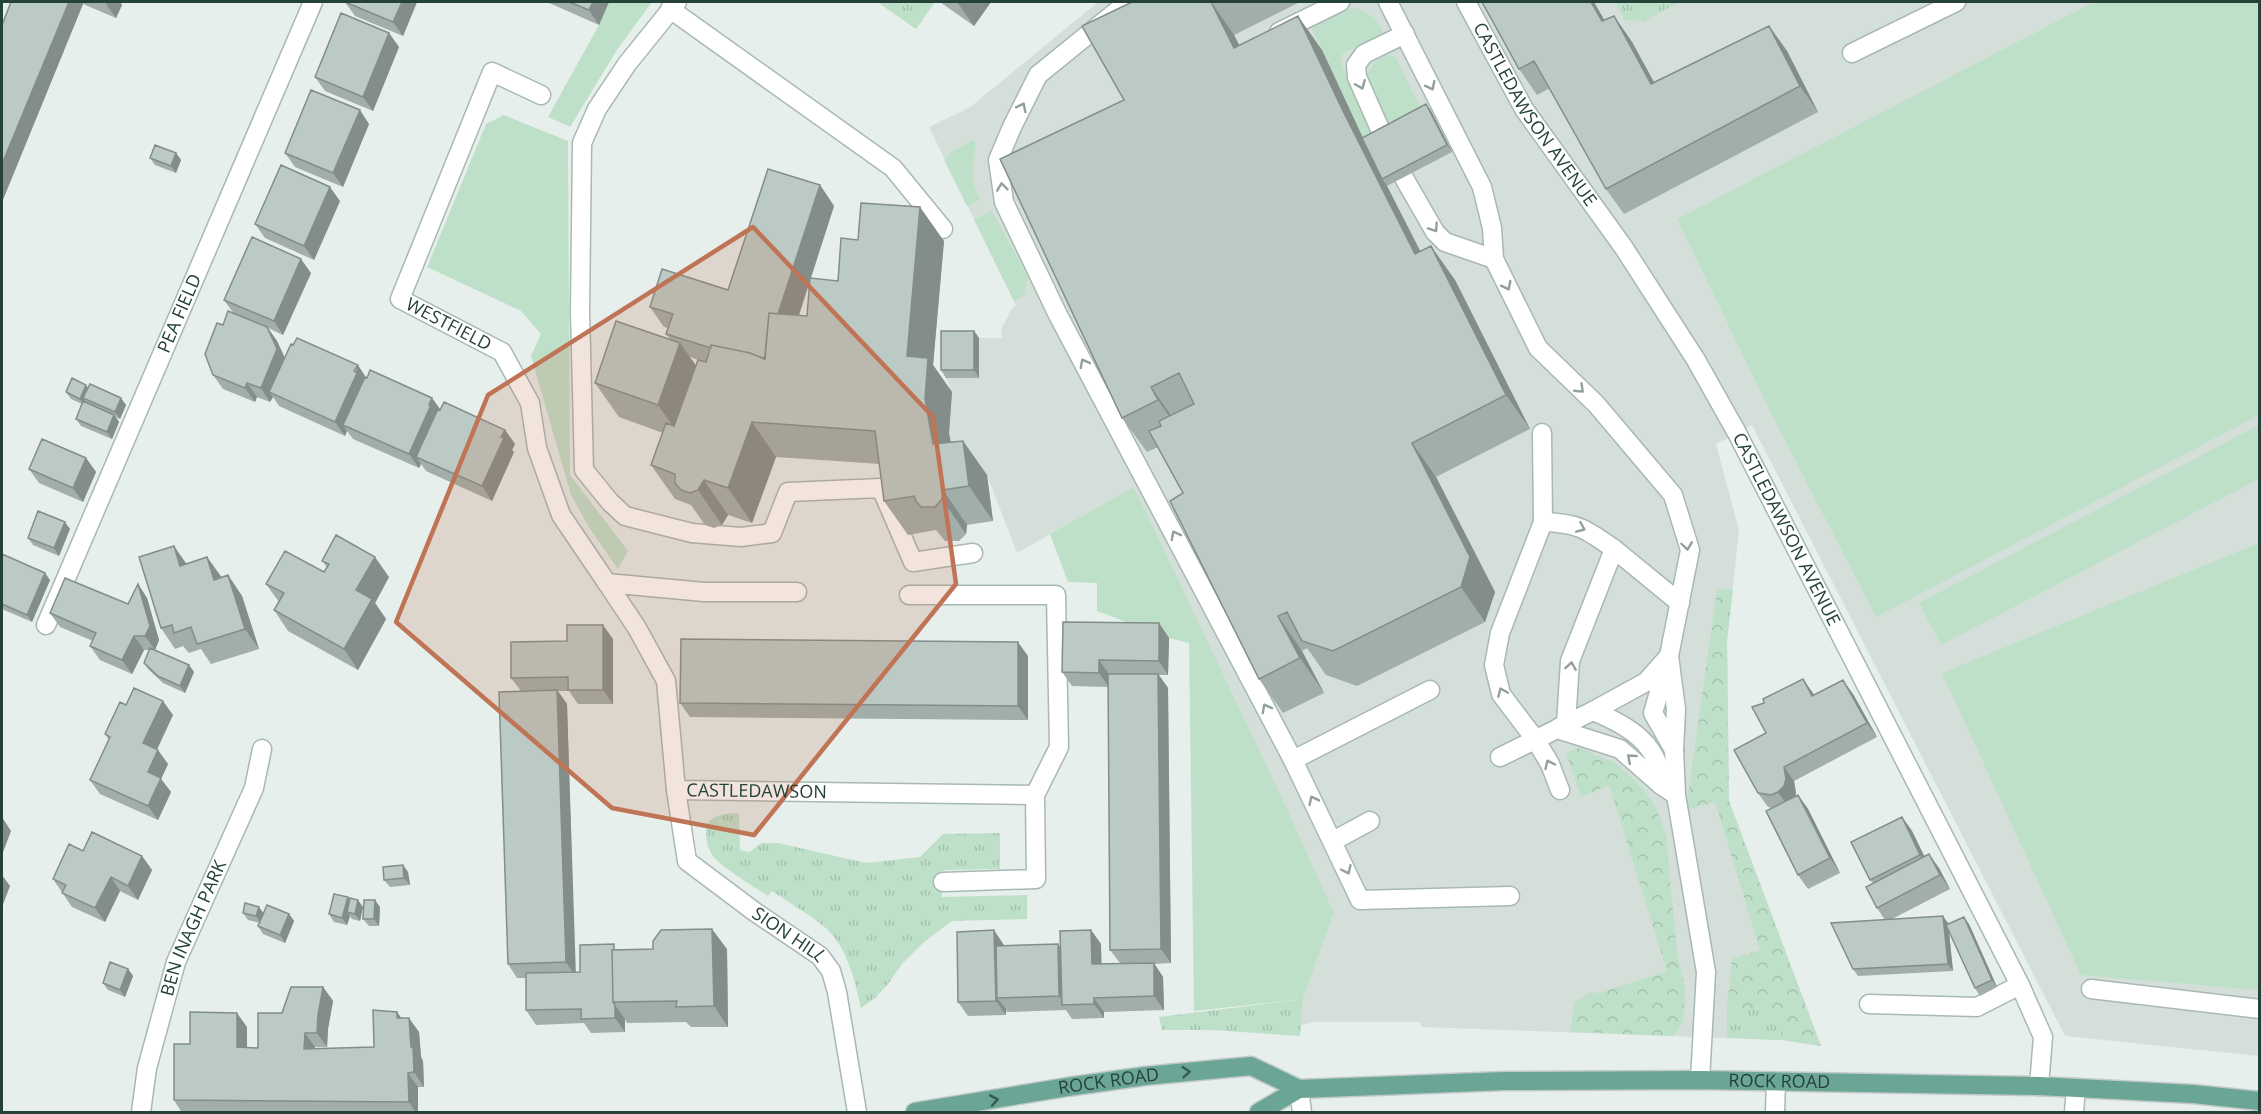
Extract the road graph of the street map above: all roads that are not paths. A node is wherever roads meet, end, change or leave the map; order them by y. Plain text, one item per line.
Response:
1 (314, 2) edge
2 (1128, 2) edge
3 (1340, 2) edge
4 (1388, 2) edge
5 (1466, 2) edge
6 (1956, 2) edge
7 (674, 5) edge
8 (1405, 34) junction
9 (1262, 40) edge
10 (1852, 52) dead end
11 (541, 95) dead end
12 (1383, 136) edge
13 (1027, 147) edge
14 (998, 160) junction
15 (1404, 178) edge
16 (943, 229) dead end
17 (1494, 259) junction
18 (1542, 432) dead end
19 (1543, 522) junction
20 (1614, 549) junction
21 (973, 553) dead end
22 (607, 583) junction
23 (797, 592) dead end
24 (909, 595) dead end
25 (1680, 603) junction
26 (46, 625) dead end
27 (1669, 656) junction
28 (1430, 690) dead end
29 (1593, 711) junction
30 (1562, 726) junction
31 (1535, 739) junction
32 (262, 749) dead end
33 (1500, 757) dead end
34 (1293, 760) junction
35 (676, 790) junction
36 (1560, 790) dead end
37 (1668, 790) junction
38 (1035, 795) junction
39 (1370, 821) dead end
40 (1333, 841) junction
41 (943, 882) dead end
42 (1510, 896) dead end
43 (2020, 985) junction
44 (2091, 989) dead end
45 (1869, 1004) dead end
46 (2259, 1009) edge
47 (1700, 1080) junction
48 (1776, 1082) junction
49 (2039, 1086) junction
50 (2076, 1088) junction
51 (1299, 1089) junction
52 (2259, 1101) edge
53 (141, 1113) edge
54 (857, 1113) edge
55 (915, 1113) edge
56 (1259, 1113) edge
57 (1302, 1113) edge
58 (1775, 1113) edge
59 (2074, 1113) edge

1 - 26 street, PEA FIELD
14 -> 2 street
3 - 9 street
4 - 8 street
5 - 43 street, CASTLEDAWSON AVENUE
6 - 10 street
7 - 16 street
7 - 21 street
8 -> 12 street
8 -> 17 street
11 - 22 street, WESTFIELD
13 - 14 street
34 -> 14 street
15 -> 17 street
17 -> 25 street
18 - 19 street
19 -> 20 street
31 -> 19 street
20 - 25 street
30 -> 20 street
22 - 23 street
22 - 35 street, CASTLEDAWSON
24 - 38 street
25 - 27 street
27 - 29 street
27 - 37 street
28 - 34 street
29 - 30 street
29 - 37 street
30 - 31 street
37 -> 30 street
31 - 33 street
36 -> 31 street
32 - 53 street, BEN INAGH PARK
40 -> 34 street
35 - 38 street, CASTLEDAWSON
35 - 54 street, SION HILL
37 - 47 street
38 - 41 street
39 - 40 street
40 -> 42 street
43 - 45 street
43 - 49 street, CASTLEDAWSON AVENUE
44 - 46 street
47 - 48 main road, ROCK ROAD
47 - 51 main road, ROCK ROAD
48 - 49 main road, ROCK ROAD
48 - 58 street
49 - 50 main road, ROCK ROAD
50 - 52 main road, ROCK ROAD
50 - 59 street
55 -> 51 main road, ROCK ROAD
51 - 56 main road, ROCK ROAD
51 - 57 street

